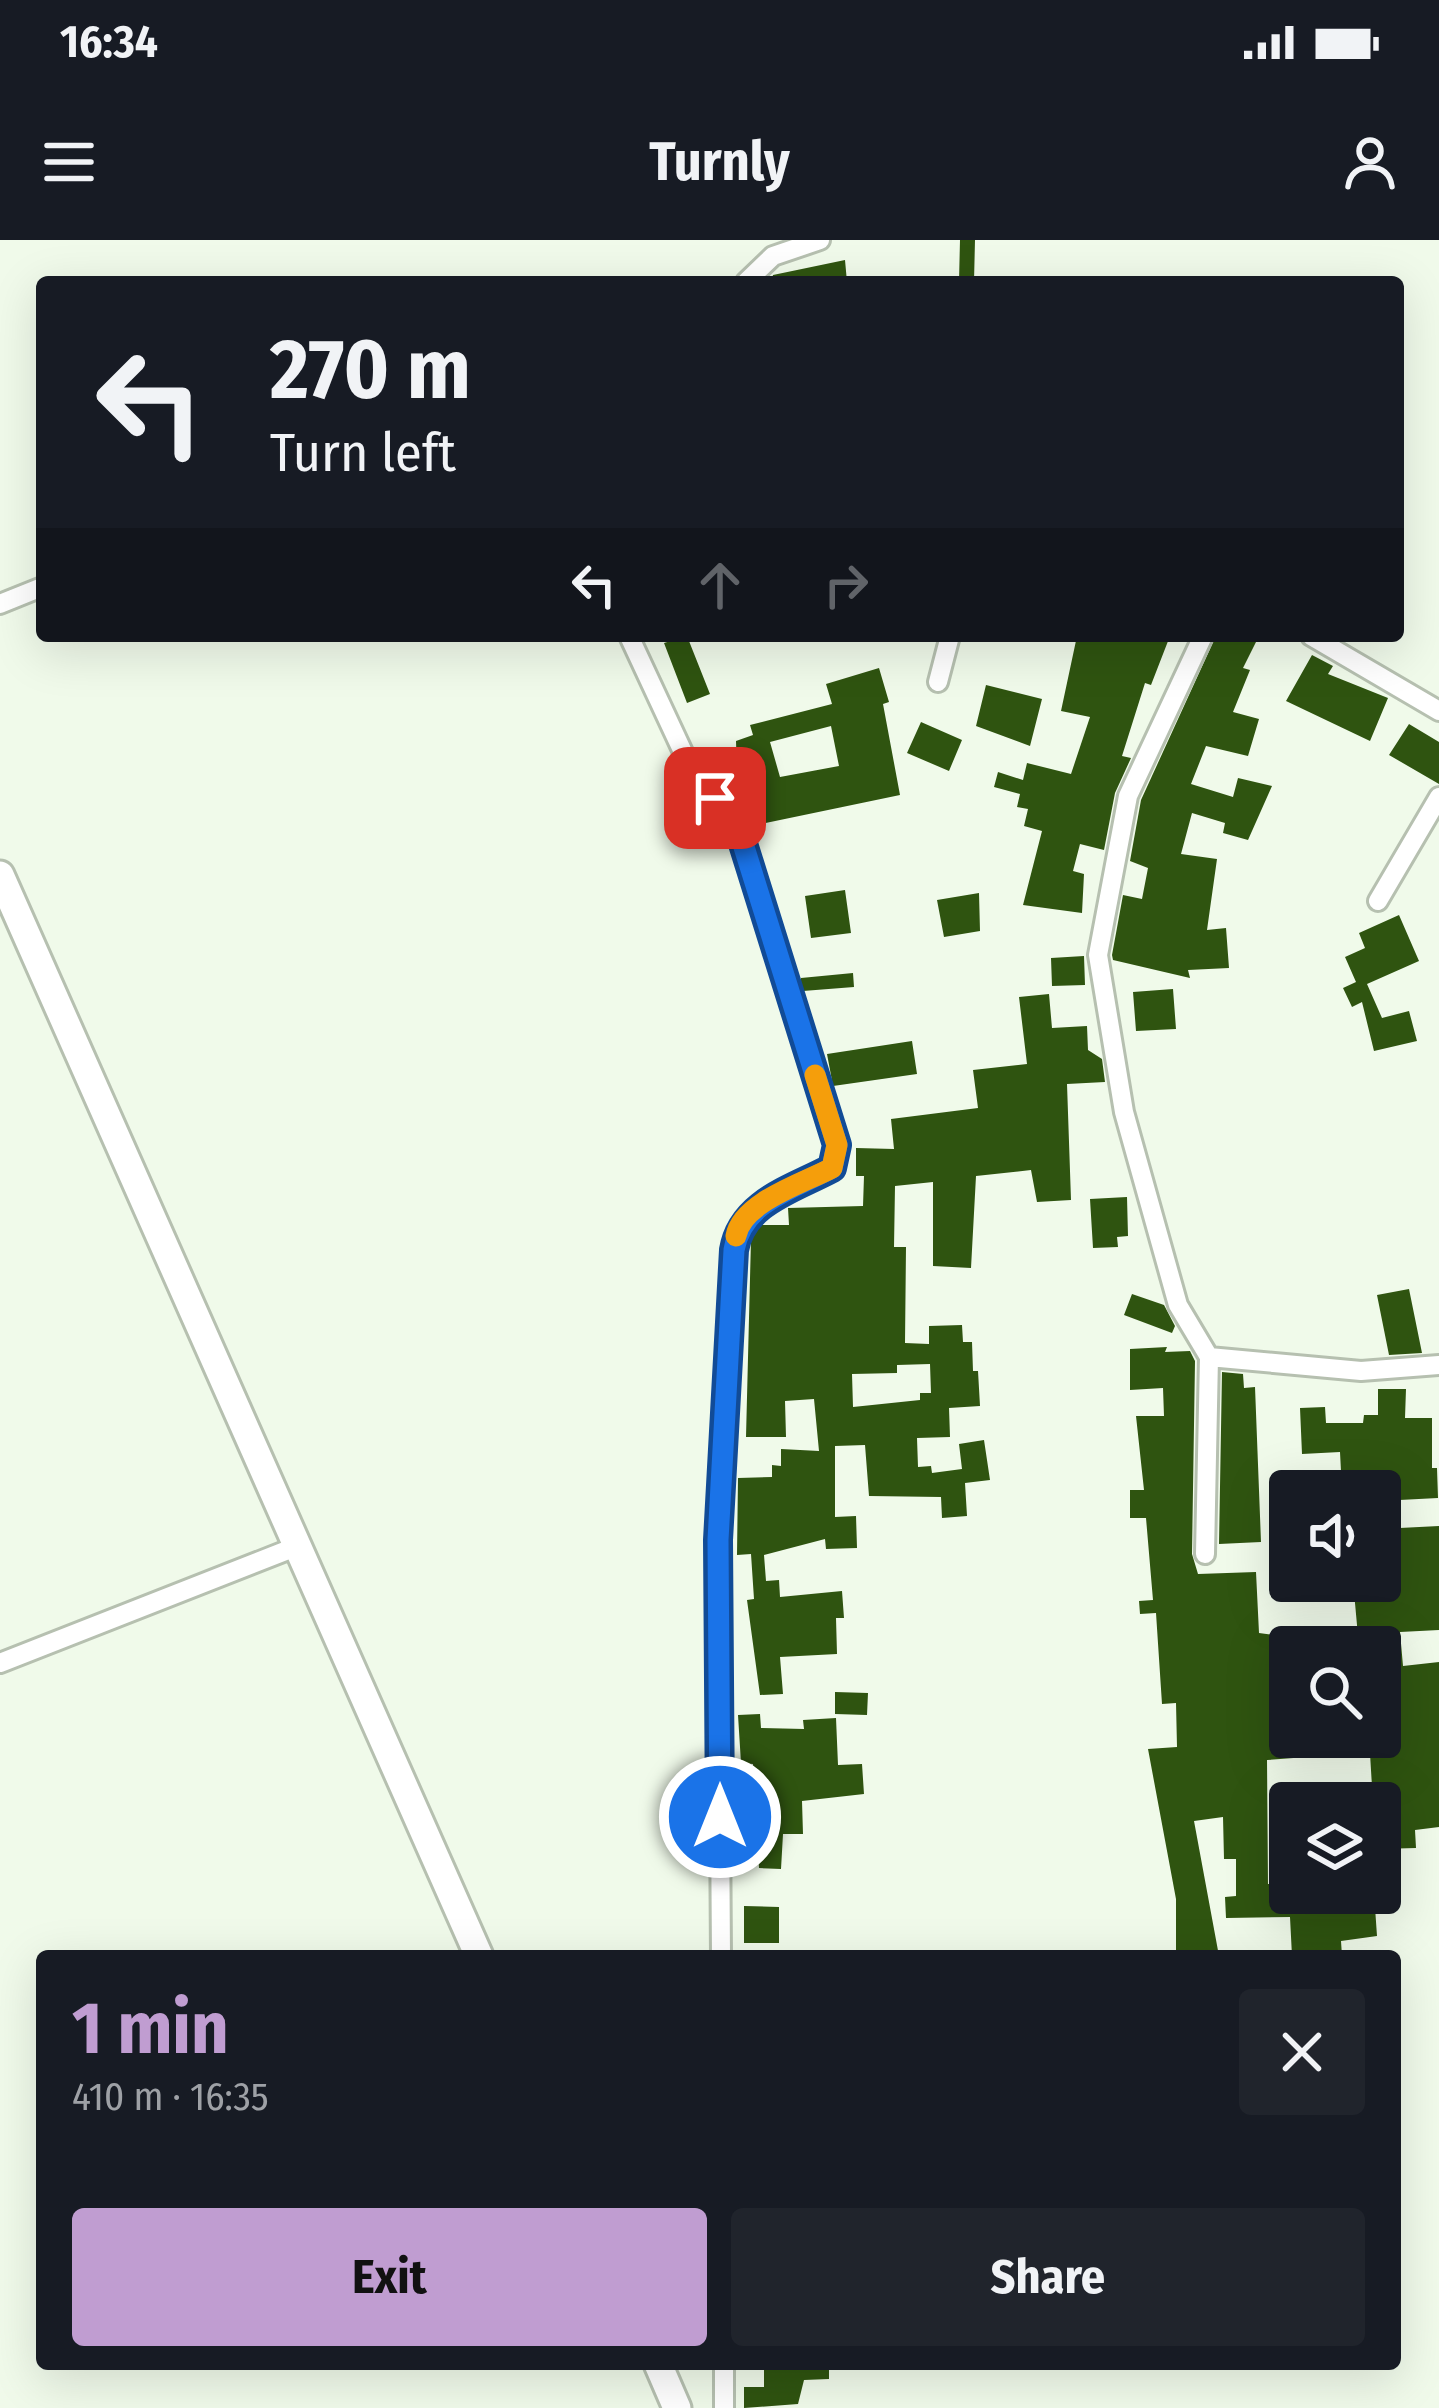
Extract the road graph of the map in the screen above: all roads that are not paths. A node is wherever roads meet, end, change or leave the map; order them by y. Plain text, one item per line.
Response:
1 (820, 240) edge
2 (752, 276) edge
3 (36, 589) edge
4 (0, 604) edge
5 (632, 642) edge
6 (948, 642) edge
7 (1200, 642) edge
8 (1321, 642) edge
9 (938, 682) dead end
10 (1439, 711) edge
11 (1439, 796) edge
12 (0, 875) edge
13 (1378, 901) dead end
14 (1209, 1357) junction
15 (1439, 1365) edge
16 (298, 1546) junction
17 (1205, 1554) dead end
18 (0, 1663) edge
19 (475, 1950) edge
20 (721, 1950) edge
21 (661, 2370) edge
22 (724, 2370) edge
23 (677, 2408) edge
24 (724, 2408) edge

1 - 2 street
3 - 4 street
5 - 20 street
6 - 9 street
7 - 14 street
8 - 10 street
11 - 13 street
12 - 16 main road
14 - 15 street
14 - 17 street
16 - 18 street
16 - 19 main road
21 - 23 main road
22 - 24 street

